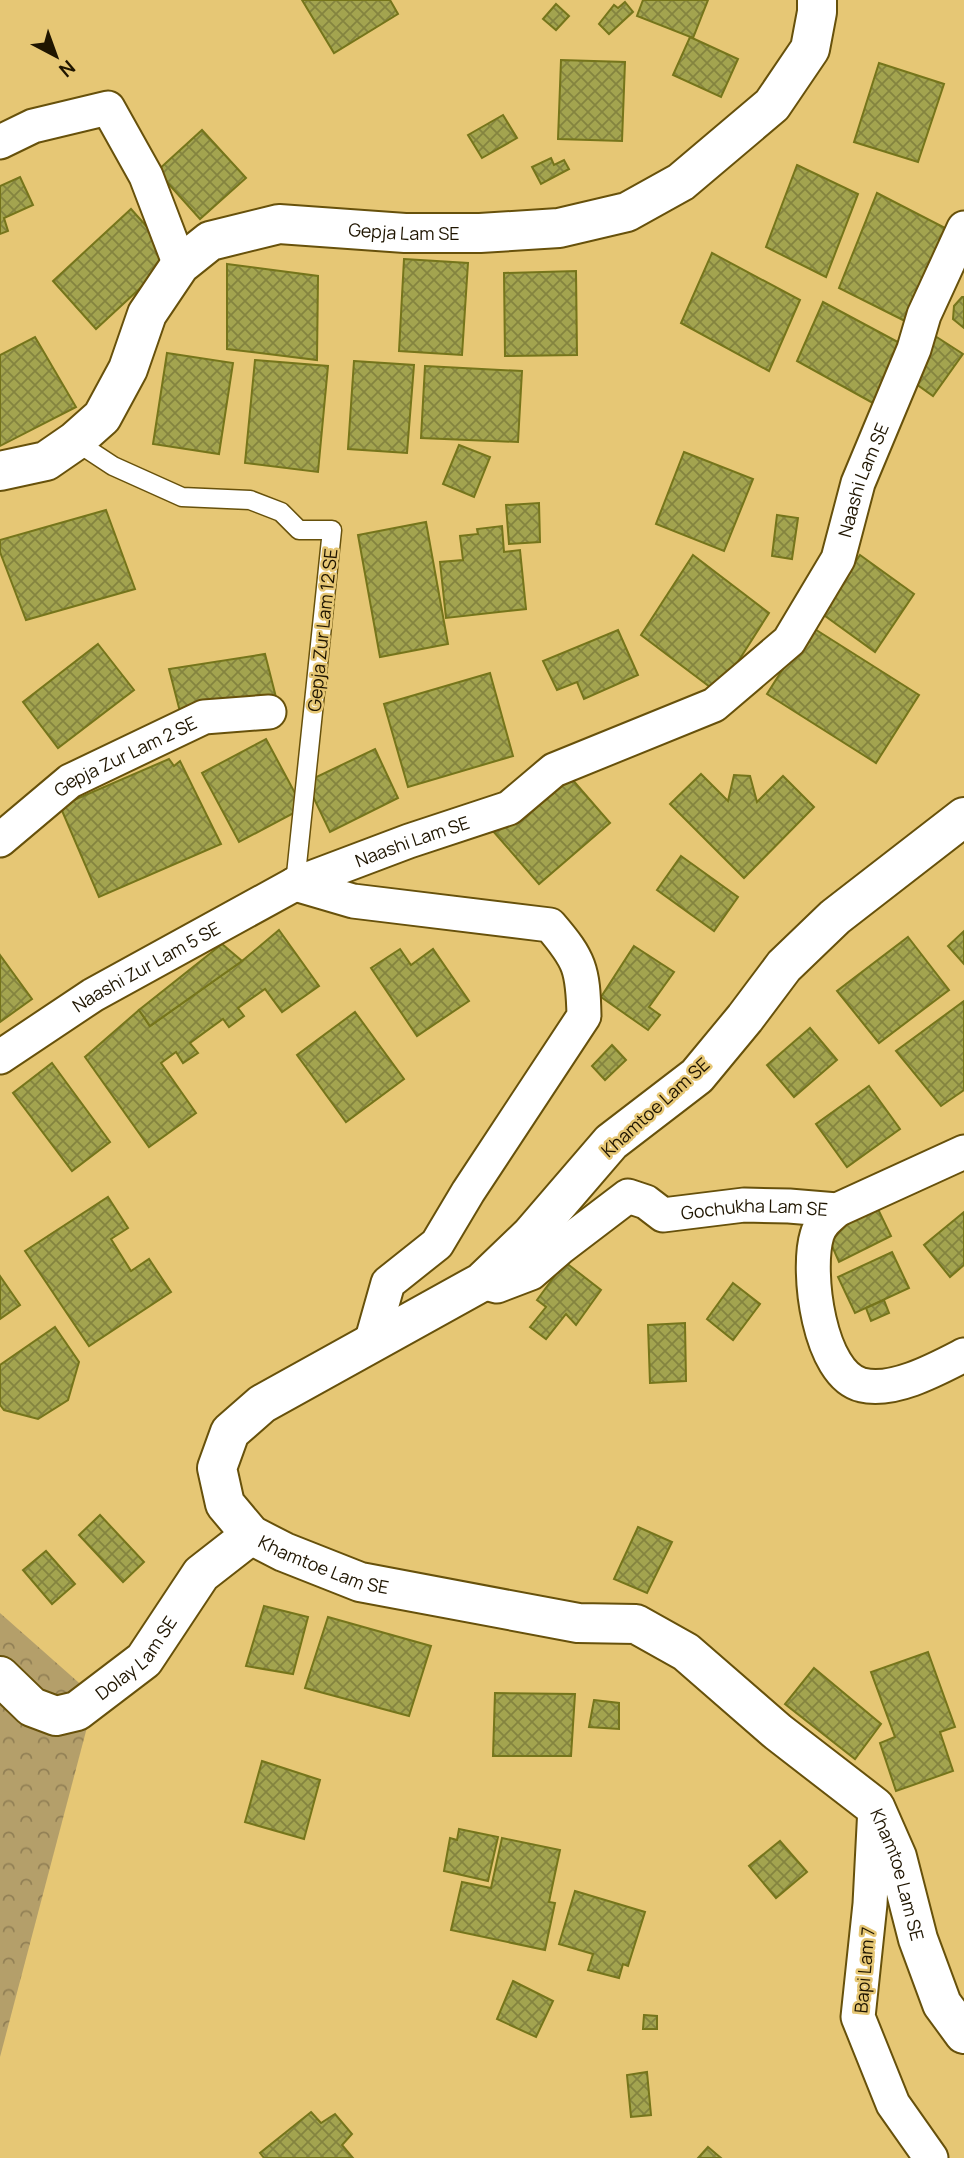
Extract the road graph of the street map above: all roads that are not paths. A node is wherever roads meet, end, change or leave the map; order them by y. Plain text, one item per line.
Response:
1 (817, 0) edge
2 (0, 142) edge
3 (964, 228) edge
4 (180, 265) junction
5 (75, 441) junction
6 (0, 471) edge
7 (269, 712) dead end
8 (964, 817) edge
9 (0, 840) edge
10 (295, 884) junction
11 (0, 1057) edge
12 (964, 1152) edge
13 (836, 1210) junction
14 (482, 1282) junction
15 (371, 1343) junction
16 (964, 1355) edge
17 (251, 1535) junction
18 (0, 1675) edge
19 (875, 1807) junction
20 (964, 2034) edge
21 (931, 2158) edge

1 - 4 main road, Gepja Lam SE
2 - 4 street
3 - 10 street, Naashi Lam SE
4 - 5 main road, Gepja Lam SE
5 - 6 main road, Gepja Lam SE
5 - 10 lane, Gepja Zur Lam 12 SE
7 - 9 street, Gepja Zur Lam 2 SE
8 - 14 main road, Khamtoe Lam SE
10 - 11 street, Naashi Zur Lam 5 SE
10 - 15 street
12 - 13 street, Gochukha Lam SE
13 - 14 street, Gochukha Lam SE
13 - 16 street
14 - 15 main road, Khamtoe Lam SE
15 - 17 main road, Khamtoe Lam SE
17 - 18 main road, Dolay Lam SE
17 - 19 main road, Khamtoe Lam SE
19 - 20 main road, Khamtoe Lam SE
19 - 21 street, Bapi Lam 7

